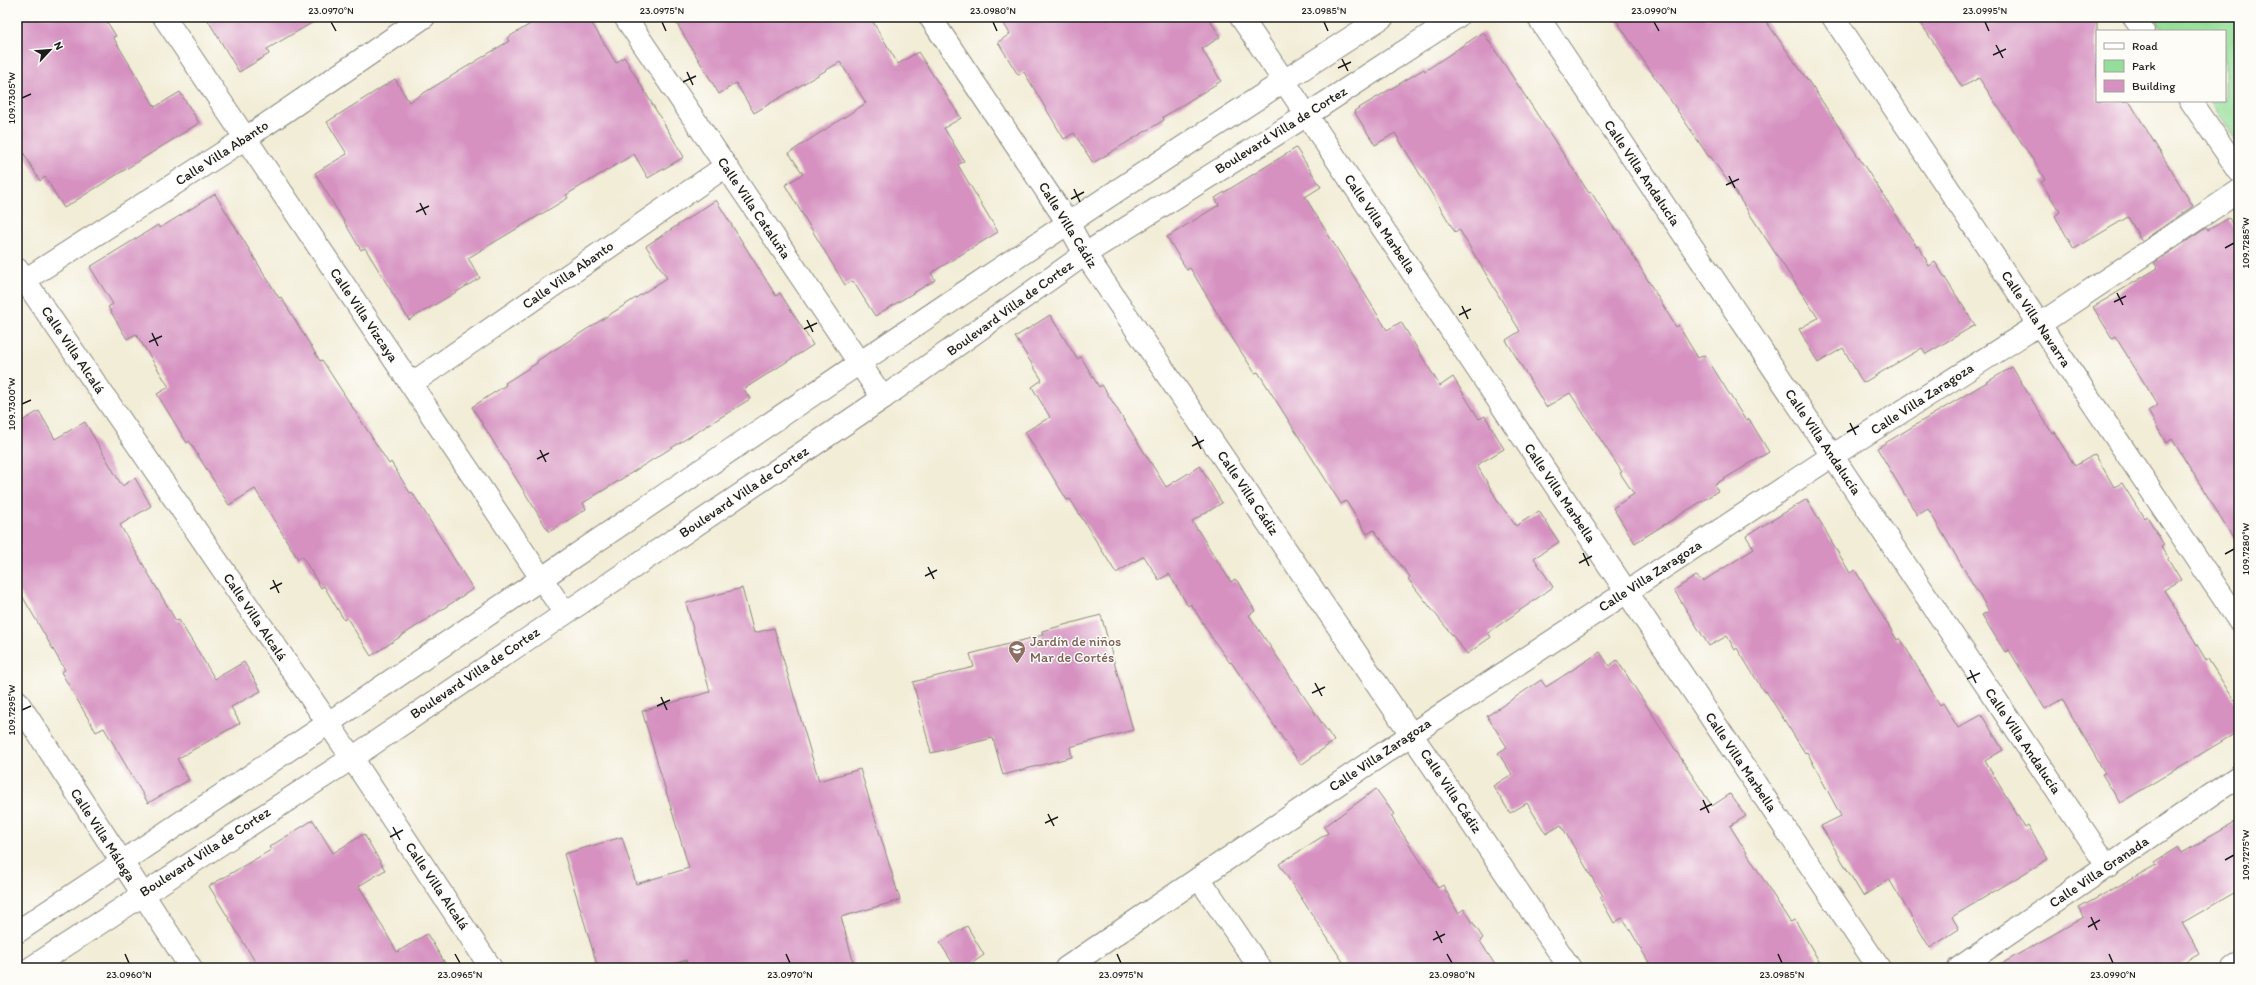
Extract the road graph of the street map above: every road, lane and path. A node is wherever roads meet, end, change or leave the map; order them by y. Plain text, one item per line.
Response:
1 (164, 17) edge
2 (424, 17) edge
3 (625, 17) edge
4 (930, 17) edge
5 (1241, 17) edge
6 (1383, 17) edge
7 (1457, 17) edge
8 (1538, 17) edge
9 (1833, 17) edge
10 (2134, 17) edge
11 (2143, 30) edge
12 (1284, 81) junction
13 (2192, 102) edge
14 (1307, 115) junction
15 (246, 138) junction
16 (726, 166) junction
17 (2239, 171) edge
18 (2239, 191) edge
19 (1068, 223) junction
20 (1086, 254) junction
21 (20, 278) edge
22 (2040, 324) junction
23 (858, 362) junction
24 (411, 384) junction
25 (883, 398) junction
26 (1832, 456) junction
27 (541, 578) junction
28 (1627, 592) junction
29 (564, 612) junction
30 (2239, 621) edge
31 (17, 701) edge
32 (329, 725) junction
33 (1412, 734) junction
34 (352, 758) junction
35 (2239, 776) edge
36 (121, 863) junction
37 (2108, 866) junction
38 (1199, 878) junction
39 (141, 894) junction
40 (17, 932) edge
41 (2239, 964) edge
42 (31, 968) edge
43 (192, 968) edge
44 (491, 968) edge
45 (1066, 968) edge
46 (1260, 968) edge
47 (1570, 968) edge
48 (1879, 968) edge
49 (1959, 968) edge
50 (2233, 968) edge

1 - 15 street, Calle Villa Vizcaya
2 - 15 street, Calle Villa Abanto
3 - 16 street, Calle Villa Cataluña
4 - 19 street, Calle Villa Cádiz
5 - 12 street, Calle Villa Marbella
6 - 12 street
7 - 14 street, Boulevard Villa de Cortez
8 - 26 street, Calle Villa Andalucía
9 - 22 street, Calle Villa Navarra
10 - 11 street
12 - 14 street, Calle Villa Marbella
12 - 19 street
13 - 17 street
14 - 20 street, Boulevard Villa de Cortez
14 - 28 street, Calle Villa Marbella
15 - 21 street, Calle Villa Abanto
15 - 24 street, Calle Villa Vizcaya
16 - 23 street, Calle Villa Cataluña
16 - 24 street, Calle Villa Abanto
18 - 22 street, Calle Villa Zaragoza
19 - 20 street, Calle Villa Cádiz
19 - 23 street
20 - 25 street, Boulevard Villa de Cortez
20 - 33 street, Calle Villa Cádiz
21 - 32 street, Calle Villa Alcalá
22 - 26 street, Calle Villa Zaragoza
22 - 30 street, Calle Villa Navarra
23 - 25 street, Calle Villa Cataluña
23 - 27 street
24 - 27 street, Calle Villa Vizcaya
25 - 29 street, Boulevard Villa de Cortez
26 - 28 street, Calle Villa Zaragoza
26 - 37 street, Calle Villa Andalucía
27 - 29 street, Calle Villa Vizcaya
27 - 32 street
28 - 33 street, Calle Villa Zaragoza
28 - 48 street, Calle Villa Marbella
29 - 34 street, Boulevard Villa de Cortez
31 - 36 street, Calle Villa Málaga
32 - 34 street, Calle Villa Alcalá
32 - 36 street
33 - 38 street, Calle Villa Zaragoza
33 - 47 street, Calle Villa Cádiz
34 - 39 street, Boulevard Villa de Cortez
34 - 44 street, Calle Villa Alcalá
35 - 37 street, Calle Villa Granada
36 - 39 street, Calle Villa Málaga
36 - 40 street
37 - 49 street, Calle Villa Granada
38 - 45 street, Calle Villa Zaragoza
38 - 46 street
39 - 42 street, Boulevard Villa de Cortez
39 - 43 street, Calle Villa Málaga
41 - 50 street

